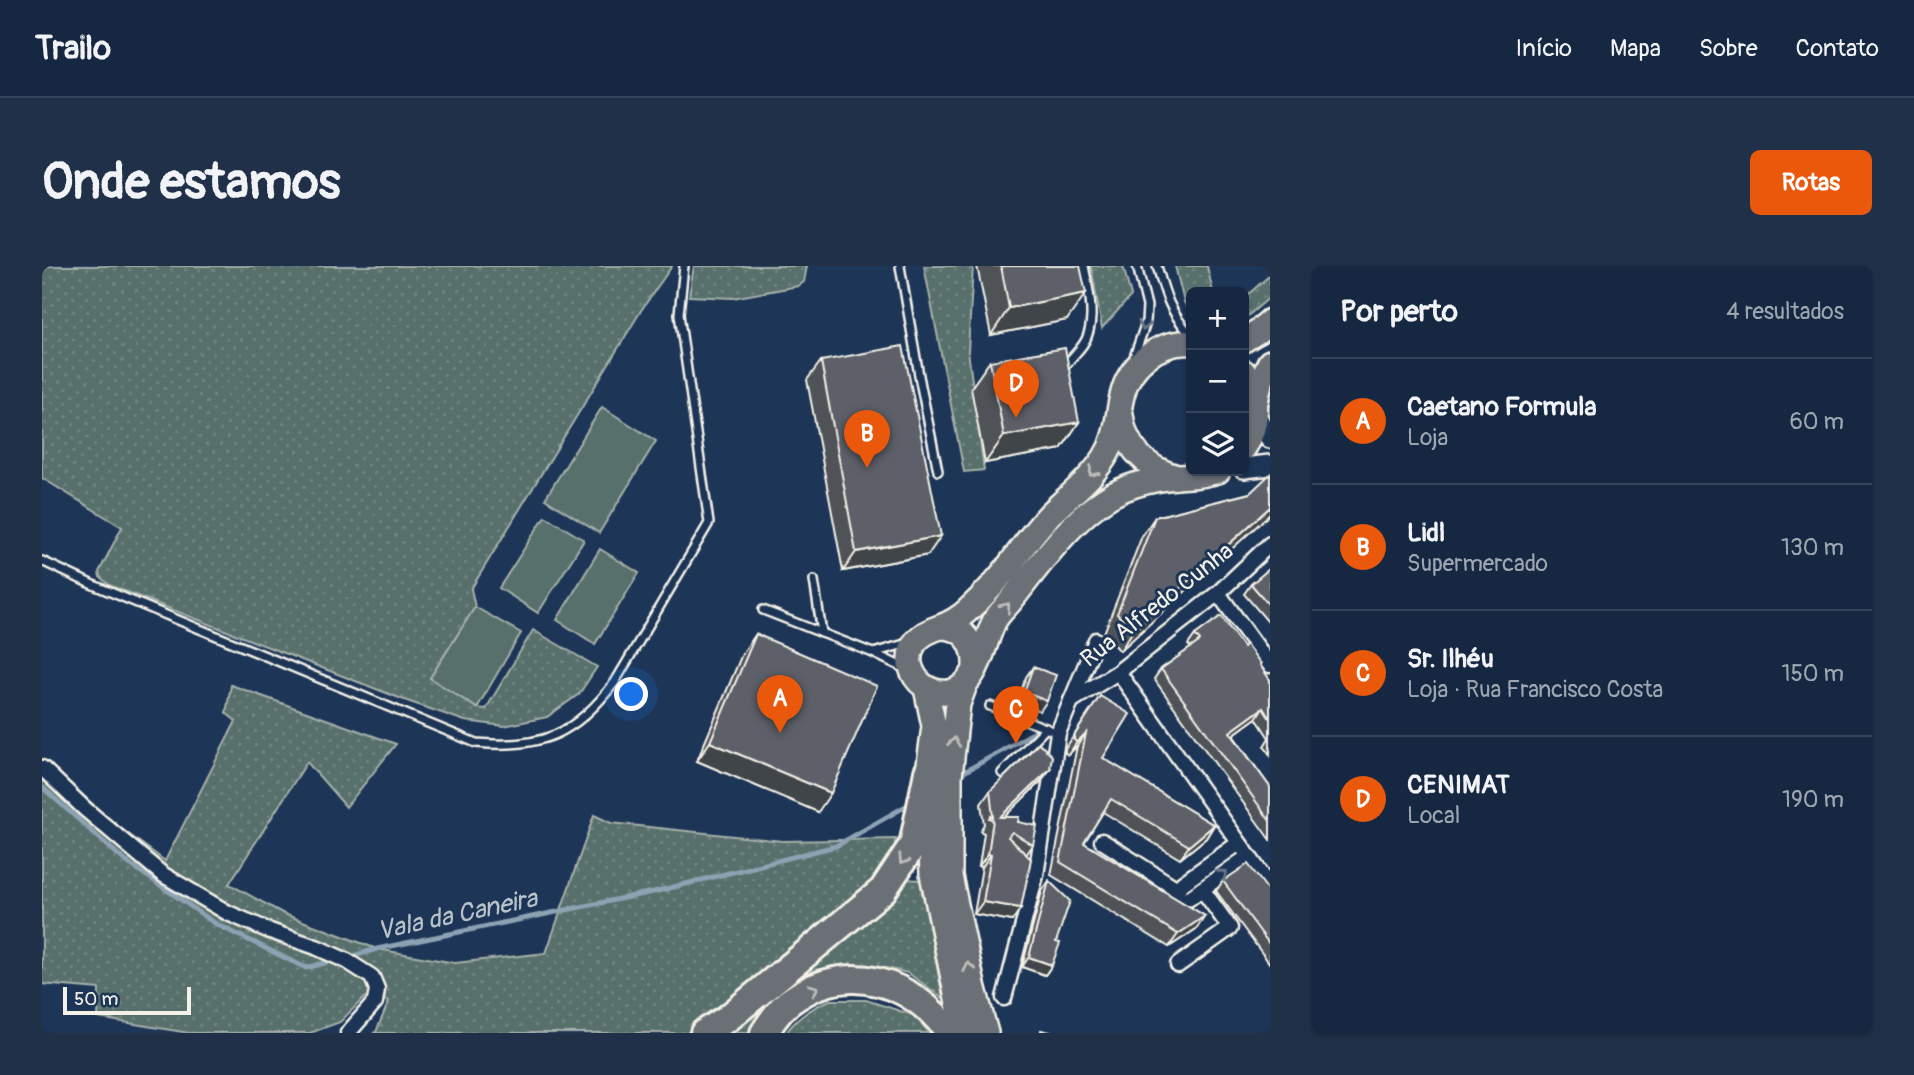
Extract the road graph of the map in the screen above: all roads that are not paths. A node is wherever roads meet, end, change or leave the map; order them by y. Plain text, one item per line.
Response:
1 (684, 266) edge
2 (900, 266) edge
3 (1084, 266) edge
4 (1137, 266) edge
5 (1157, 266) edge
6 (1270, 321) edge
7 (1186, 330) edge
8 (1249, 337) edge
9 (1186, 343) edge
10 (1270, 362) edge
11 (1055, 368) edge
12 (1064, 370) junction
13 (1065, 383) edge
14 (1249, 383) edge
15 (1125, 384) junction
16 (1256, 409) junction
17 (1120, 411) junction
18 (1249, 438) edge
19 (1270, 438) edge
20 (1270, 465) edge
21 (1249, 467) edge
22 (938, 471) dead end
23 (1186, 476) edge
24 (1178, 477) junction
25 (1270, 544) edge
26 (42, 561) edge
27 (814, 580) dead end
28 (1218, 593) junction
29 (763, 610) dead end
30 (941, 627) junction
31 (822, 633) junction
32 (1096, 640) dead end
33 (916, 641) junction
34 (873, 653) junction
35 (1267, 655) edge
36 (1118, 672) junction
37 (970, 676) junction
38 (920, 680) junction
39 (1071, 701) junction
40 (990, 706) dead end
41 (1052, 731) junction
42 (42, 768) edge
43 (928, 772) junction
44 (1002, 773) dead end
45 (1102, 841) dead end
46 (1240, 843) junction
47 (1249, 856) junction
48 (1270, 886) edge
49 (1177, 889) junction
50 (1202, 889) junction
51 (1178, 965) dead end
52 (1003, 998) dead end
53 (348, 1033) edge
54 (704, 1033) edge
55 (764, 1033) edge
56 (950, 1033) edge
57 (964, 1033) edge
58 (986, 1033) edge

1 - 26 lane
2 - 22 lane
3 - 12 lane
4 -> 15 lane
5 - 7 lane
6 - 8 main road
9 - 15 main road
10 - 16 main road
11 - 12 lane
12 - 13 lane
14 - 16 main road
15 - 17 main road
16 - 18 main road
16 - 19 street
17 - 24 main road
17 -> 30 main road
20 - 21 street
23 - 24 main road
37 -> 24 main road
25 - 28 street, Rua Alfredo Cunha
27 - 31 lane
28 - 35 street
28 - 36 street, Rua Alfredo Cunha
29 - 31 lane
30 - 33 main road
30 - 37 main road
31 - 34 lane
32 - 39 street
33 - 34 lane
33 - 38 main road
34 - 38 lane
36 - 39 street, Rua Alfredo Cunha
36 - 46 street
37 - 38 main road
58 -> 37 main road
38 - 43 main road
39 - 41 street
40 - 41 lane
41 - 44 lane
41 - 52 street
42 - 53 street
43 -> 54 highway
43 - 57 main road
45 - 49 street
46 - 47 street
46 - 49 street
47 - 48 street
50 -> 47 street
49 - 50 street
50 - 51 street
55 -> 56 highway

